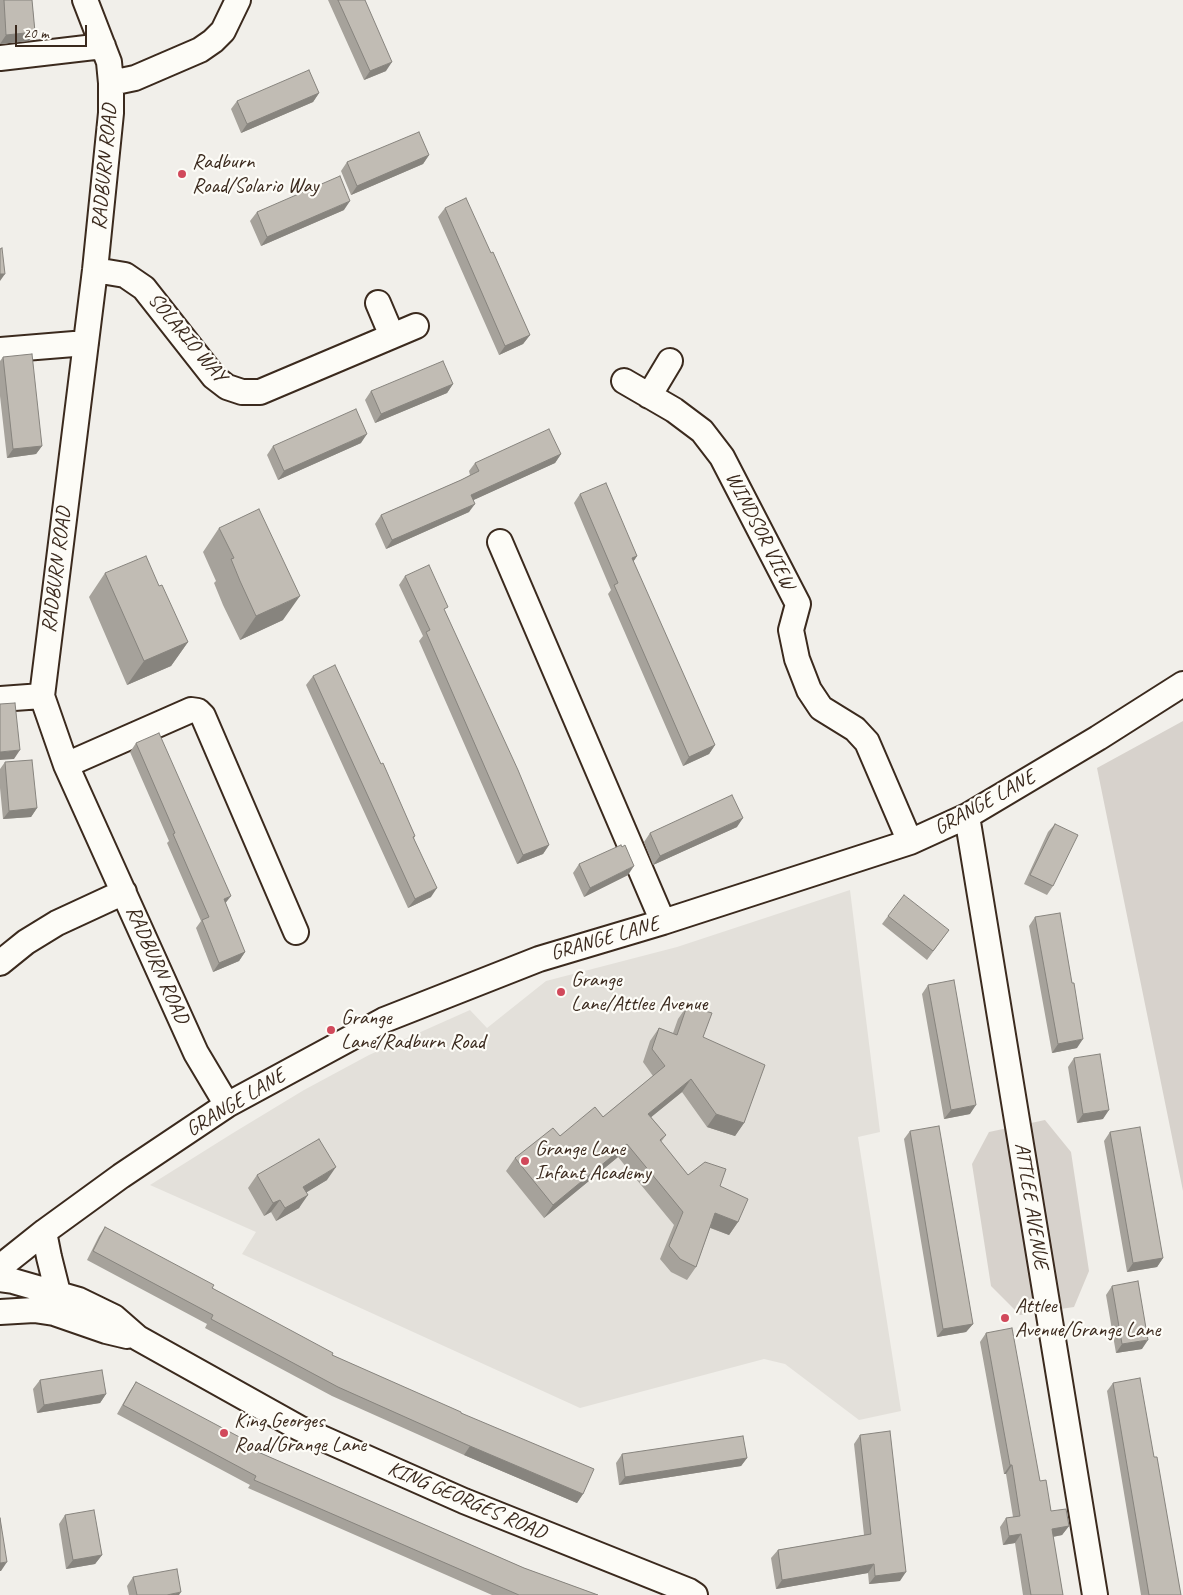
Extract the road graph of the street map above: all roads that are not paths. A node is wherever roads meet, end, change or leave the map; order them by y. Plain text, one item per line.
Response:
1 (85, 0) edge
2 (238, 0) edge
3 (104, 46) junction
4 (0, 58) edge
5 (111, 83) junction
6 (94, 270) junction
7 (378, 303) dead end
8 (416, 326) dead end
9 (392, 336) junction
10 (86, 343) junction
11 (0, 350) edge
12 (670, 361) dead end
13 (624, 381) dead end
14 (649, 396) junction
15 (500, 542) dead end
16 (1183, 684) edge
17 (42, 696) junction
18 (0, 700) edge
19 (66, 765) junction
20 (967, 816) junction
21 (910, 842) junction
22 (124, 892) junction
23 (663, 922) junction
24 (296, 932) dead end
25 (0, 963) edge
26 (227, 1105) junction
27 (44, 1232) junction
28 (0, 1268) edge
29 (0, 1279) edge
30 (56, 1303) junction
31 (0, 1312) edge
32 (695, 1595) edge
33 (1095, 1595) edge

1 - 3 street, RADBURN ROAD
2 - 5 street
3 - 4 street
3 - 5 street, RADBURN ROAD
5 - 6 street, RADBURN ROAD
6 - 9 street, SOLARIO WAY
6 - 10 street, RADBURN ROAD
7 - 9 street
8 - 9 street, SOLARIO WAY
10 - 11 street
10 - 17 street, RADBURN ROAD
12 - 14 street
13 - 14 street, WINDSOR VIEW
14 - 21 street, WINDSOR VIEW
15 - 23 street
16 - 20 street, GRANGE LANE
17 - 18 street
17 - 19 street, RADBURN ROAD
19 - 22 street, RADBURN ROAD
19 - 24 street
20 - 21 street, GRANGE LANE
20 - 33 street, ATTLEE AVENUE
21 - 23 street, GRANGE LANE
22 - 25 street
22 - 26 street, RADBURN ROAD
23 - 26 street, GRANGE LANE
26 - 27 street, GRANGE LANE
27 - 28 street, GRANGE LANE
27 - 30 street
29 - 30 street
30 - 31 street
30 - 32 street, KING GEORGES ROAD

